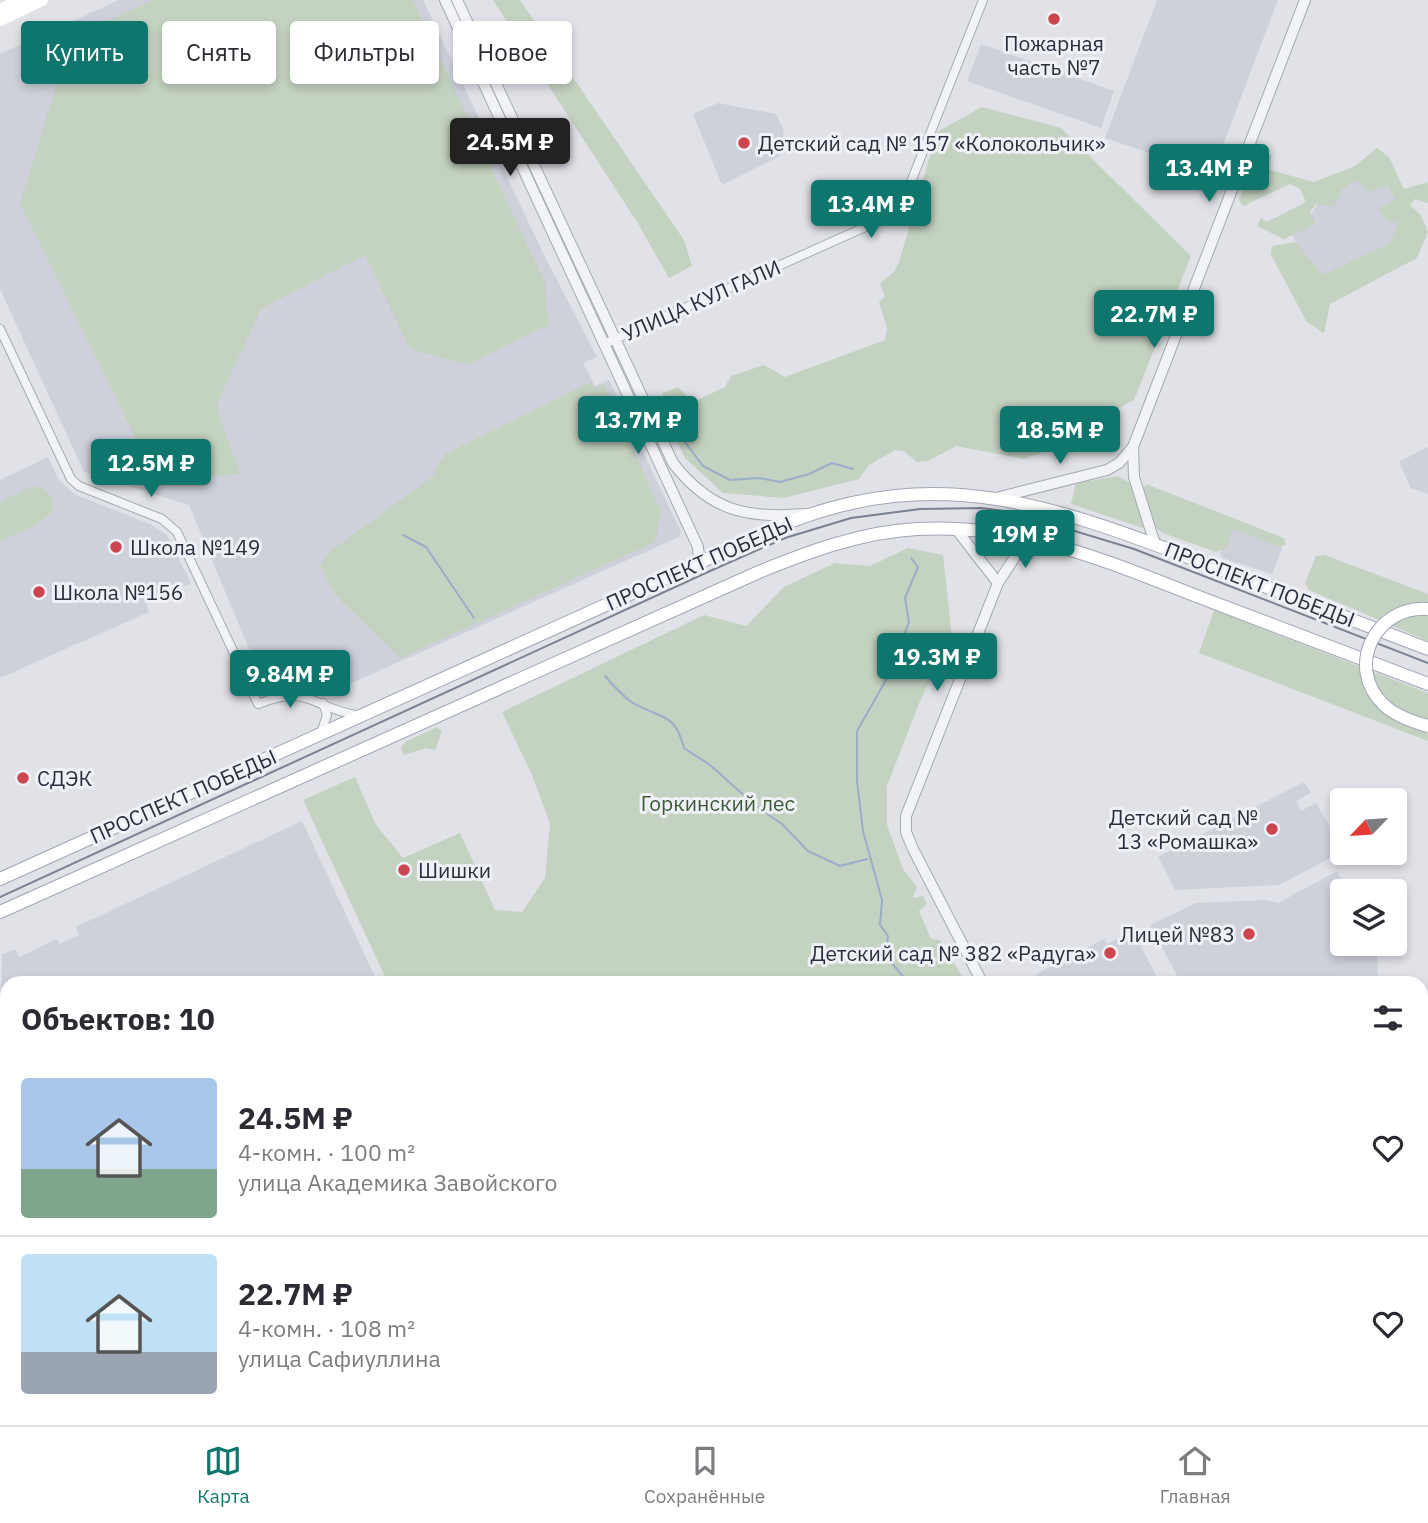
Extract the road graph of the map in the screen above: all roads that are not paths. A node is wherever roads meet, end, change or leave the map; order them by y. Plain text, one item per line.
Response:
1 (21, 0) edge
2 (42, 0) edge
3 (445, 0) edge
4 (457, 0) edge
5 (983, 0) edge
6 (1305, 0) edge
7 (0, 10) edge
8 (0, 20) edge
9 (0, 328) edge
10 (610, 341) junction
11 (1133, 447) junction
12 (996, 498) junction
13 (810, 514) junction
14 (956, 529) junction
15 (1032, 538) junction
16 (1155, 544) junction
17 (699, 562) junction
18 (998, 583) junction
19 (1428, 609) edge
20 (1428, 649) edge
21 (1428, 684) edge
22 (323, 703) junction
23 (359, 716) junction
24 (1428, 726) edge
25 (320, 733) junction
26 (0, 879) edge
27 (0, 912) edge
28 (980, 976) edge

1 - 7 main road
2 - 8 main road
3 - 10 street
4 - 10 street
5 - 10 street, УЛИЦА КУЛ ГАЛИ
6 - 11 street
9 - 22 street
10 - 13 street
10 - 17 street
11 - 12 street
11 - 16 street
12 - 13 main road, ПРОСПЕКТ ПОБЕДЫ
12 - 16 main road, ПРОСПЕКТ ПОБЕДЫ
13 - 17 main road, ПРОСПЕКТ ПОБЕДЫ
14 - 15 main road, ПРОСПЕКТ ПОБЕДЫ
14 - 18 street
14 - 27 main road, ПРОСПЕКТ ПОБЕДЫ
15 - 18 street
15 - 21 main road, ПРОСПЕКТ ПОБЕДЫ
16 - 20 main road, ПРОСПЕКТ ПОБЕДЫ
17 - 23 main road, ПРОСПЕКТ ПОБЕДЫ
18 - 28 street
19 - 24 main road, bridge
22 - 23 street
22 - 25 street
23 - 25 main road, ПРОСПЕКТ ПОБЕДЫ
25 - 26 main road, ПРОСПЕКТ ПОБЕДЫ

